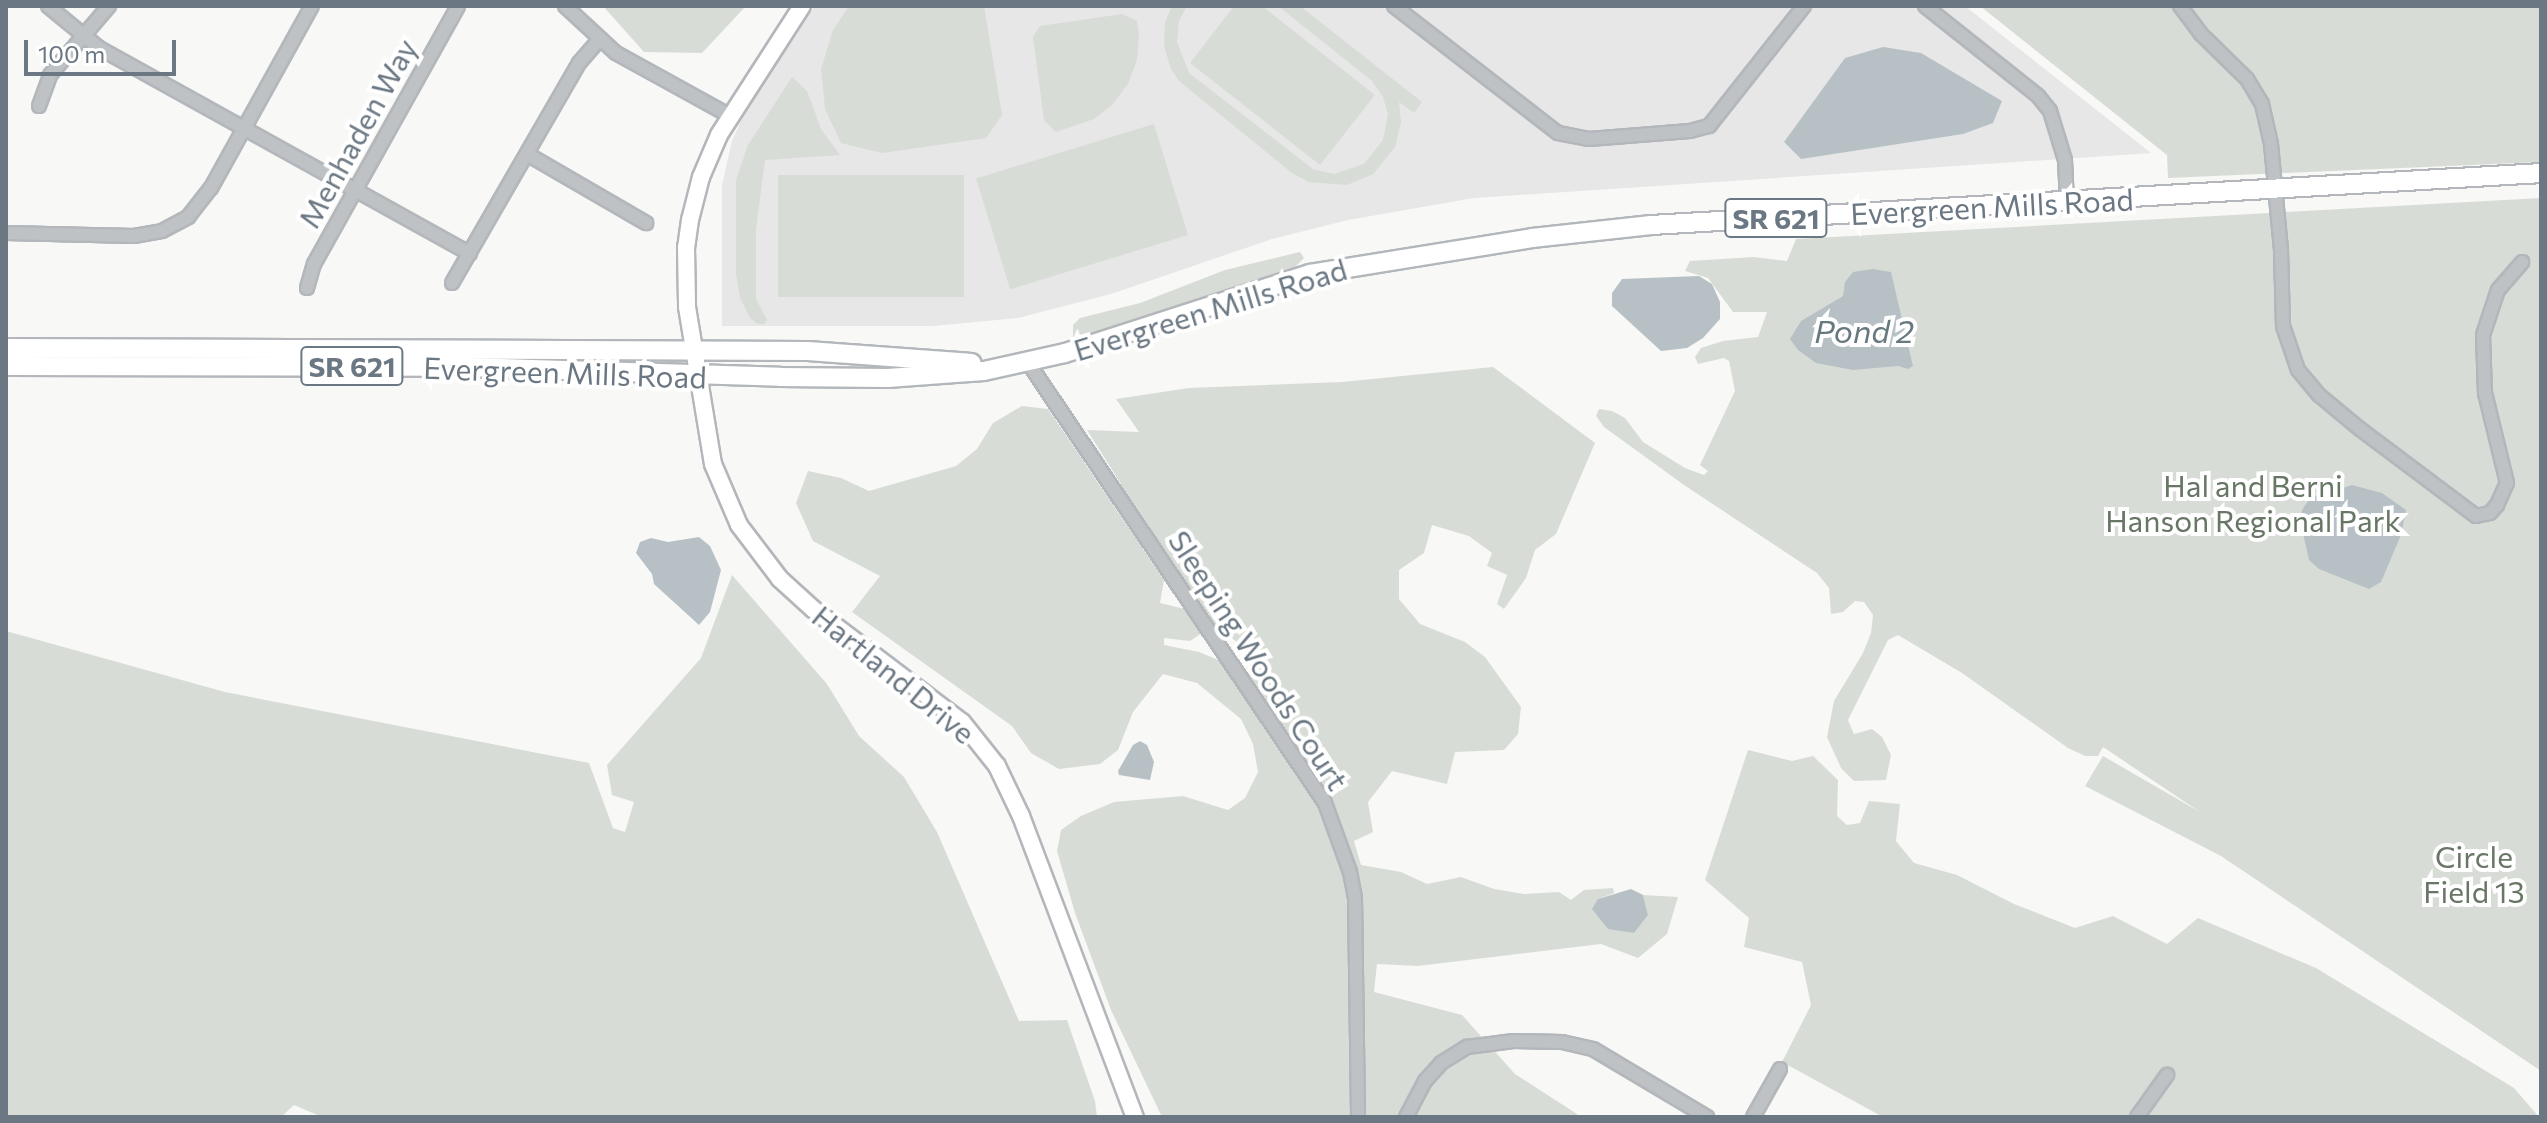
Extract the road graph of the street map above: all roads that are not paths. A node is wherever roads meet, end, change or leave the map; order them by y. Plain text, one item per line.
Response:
1 (48, 6) edge
2 (109, 6) edge
3 (312, 6) edge
4 (458, 6) edge
5 (565, 6) edge
6 (802, 6) edge
7 (1394, 6) edge
8 (1804, 6) edge
9 (1925, 6) edge
10 (2180, 6) edge
11 (83, 37) junction
12 (600, 39) junction
13 (39, 106) dead end
14 (730, 116) junction
15 (244, 128) junction
16 (527, 154) junction
17 (2541, 173) edge
18 (2274, 187) junction
19 (355, 190) junction
20 (2067, 202) junction
21 (646, 223) dead end
22 (6, 233) edge
23 (470, 254) junction
24 (2522, 262) dead end
25 (452, 283) dead end
26 (307, 288) dead end
27 (6, 348) edge
28 (694, 350) junction
29 (935, 361) junction
30 (1027, 361) junction
31 (6, 366) edge
32 (698, 376) junction
33 (1780, 1069) dead end
34 (2167, 1075) dead end
35 (1135, 1117) edge
36 (1358, 1117) edge
37 (1406, 1117) edge
38 (1707, 1117) edge
39 (1753, 1117) edge
40 (2137, 1117) edge

1 - 11 street
2 - 11 street
3 - 15 street
4 - 19 street, Menhaden Way
5 - 12 street
6 - 14 main road, Hartland Drive
7 - 8 street
9 - 20 street
10 - 18 street
11 - 13 street
11 - 15 street
12 - 14 street
12 - 16 street
14 - 28 main road, Hartland Drive
15 - 19 street
15 - 22 street
16 - 21 street
16 - 23 street
17 - 18 main road, Evergreen Mills Road / SR 621
18 - 20 main road, Evergreen Mills Road / SR 621
18 - 24 street
19 - 23 street
19 - 26 street, Menhaden Way
20 - 30 main road, Evergreen Mills Road / SR 621
23 - 25 street
27 - 28 main road, Evergreen Mills Road / SR 621
28 - 29 main road, Evergreen Mills Road / SR 621
28 - 32 main road, Hartland Drive
29 - 30 main road, Evergreen Mills Road / SR 621
29 - 32 main road
30 - 32 main road, Evergreen Mills Road / SR 621
30 - 36 street, Sleeping Woods Court
31 - 32 main road, Evergreen Mills Road / SR 621
32 - 35 main road, Hartland Drive
33 - 39 street
34 - 40 street
37 - 38 street

